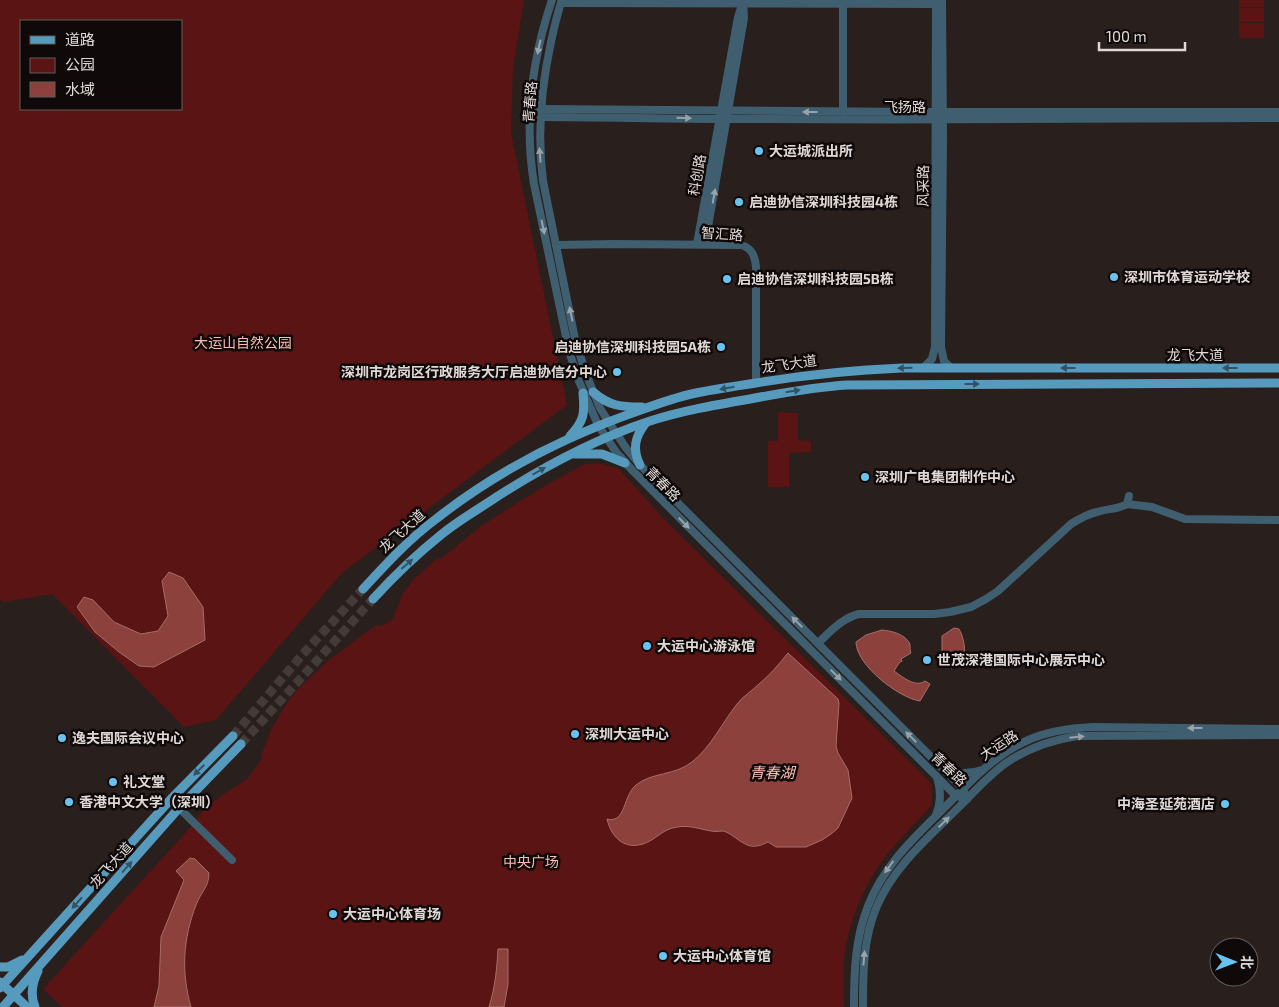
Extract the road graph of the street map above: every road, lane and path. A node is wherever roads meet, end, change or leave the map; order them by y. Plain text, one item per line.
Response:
1 (552, 0) edge
2 (561, 1) edge
3 (938, 1) edge
4 (743, 2) edge
5 (843, 4) junction
6 (843, 112) junction
7 (1279, 112) edge
8 (530, 113) junction
9 (541, 113) junction
10 (724, 115) junction
11 (939, 116) junction
12 (1279, 118) edge
13 (701, 244) junction
14 (556, 245) junction
15 (923, 368) junction
16 (951, 368) junction
17 (1279, 368) edge
18 (756, 383) junction
19 (1279, 383) edge
20 (588, 392) junction
21 (650, 407) junction
22 (608, 421) junction
23 (646, 423) junction
24 (598, 425) junction
25 (616, 434) junction
26 (568, 438) junction
27 (606, 438) junction
28 (569, 454) junction
29 (625, 463) junction
30 (640, 465) junction
31 (1279, 520) edge
32 (363, 589) tunnel mouth
33 (373, 599) tunnel mouth
34 (818, 644) junction
35 (1279, 728) edge
36 (1279, 735) edge
37 (233, 736) tunnel mouth
38 (241, 744) tunnel mouth
39 (942, 768) junction
40 (984, 769) junction
41 (936, 775) junction
42 (963, 789) junction
43 (956, 796) junction
44 (967, 799) junction
45 (180, 808) junction
46 (934, 819) junction
47 (232, 860) dead end
48 (28, 957) junction
49 (41, 964) junction
50 (0, 967) edge
51 (1, 985) edge
52 (14, 995) junction
53 (3, 1007) edge
54 (27, 1007) edge
55 (35, 1007) edge
56 (854, 1007) edge
57 (863, 1007) edge

1 -> 8 street, 青春路
2 - 4 street
2 - 9 street, 青春路
3 - 5 street
3 - 11 street, 风采路
4 - 5 street
4 - 10 street, 科创路
5 - 6 street
6 -> 10 street, 飞扬路
6 - 11 street, 飞扬路
7 - 11 street, 飞扬路
8 - 9 street, 飞扬路
8 -> 20 street, 青春路
9 - 10 street, 飞扬路
14 -> 9 street, 青春路
10 - 11 street, 飞扬路
10 - 13 street, 科创路
11 - 12 street, 飞扬路
11 - 15 street, 风采路
11 - 16 street, 风采路
13 - 14 street, 智汇路
13 - 18 street, 智汇路
20 -> 14 street, 青春路
15 - 16 main road, 龙飞大道
15 -> 18 main road, 龙飞大道
17 -> 16 main road, 龙飞大道
18 -> 21 main road, 龙飞大道
23 -> 19 main road, 龙飞大道
20 - 21 main road
20 - 22 street, 青春路
20 - 24 street, 青春路
20 - 26 main road
21 - 22 main road, 龙飞大道
22 - 24 main road, 龙飞大道
22 - 25 street, 青春路
23 - 25 main road, 龙飞大道
23 - 30 main road
24 - 26 main road, 龙飞大道
24 - 27 street, 青春路
25 - 27 main road, 龙飞大道
25 - 30 street, 青春路
26 - 32 main road, 龙飞大道
27 - 28 main road, 龙飞大道
27 - 29 street, 青春路
28 - 29 main road
33 -> 28 main road, 龙飞大道
29 -> 41 street, 青春路
34 -> 30 street, 青春路
31 - 34 street
39 -> 34 street, 青春路
35 -> 40 street, 大运路
44 -> 36 street, 大运路
37 -> 48 main road, 龙飞大道
38 - 45 main road, 龙飞大道
39 - 40 street
39 - 42 street, 青春路
40 - 42 street, 大运路
41 - 43 street, 青春路
41 - 46 street
42 - 43 street, 大运路
42 - 44 street, 青春路
43 - 44 street, 青春路
43 - 46 street, 大运路
57 -> 44 street, 大运路
45 - 47 street
49 -> 45 main road, 龙飞大道
46 -> 56 street, 大运路
48 - 50 main road
48 - 51 main road, 龙飞大道
49 - 52 main road, 龙飞大道
49 - 55 main road
51 - 52 main road
52 - 53 main road, 龙飞大道
52 - 54 main road

